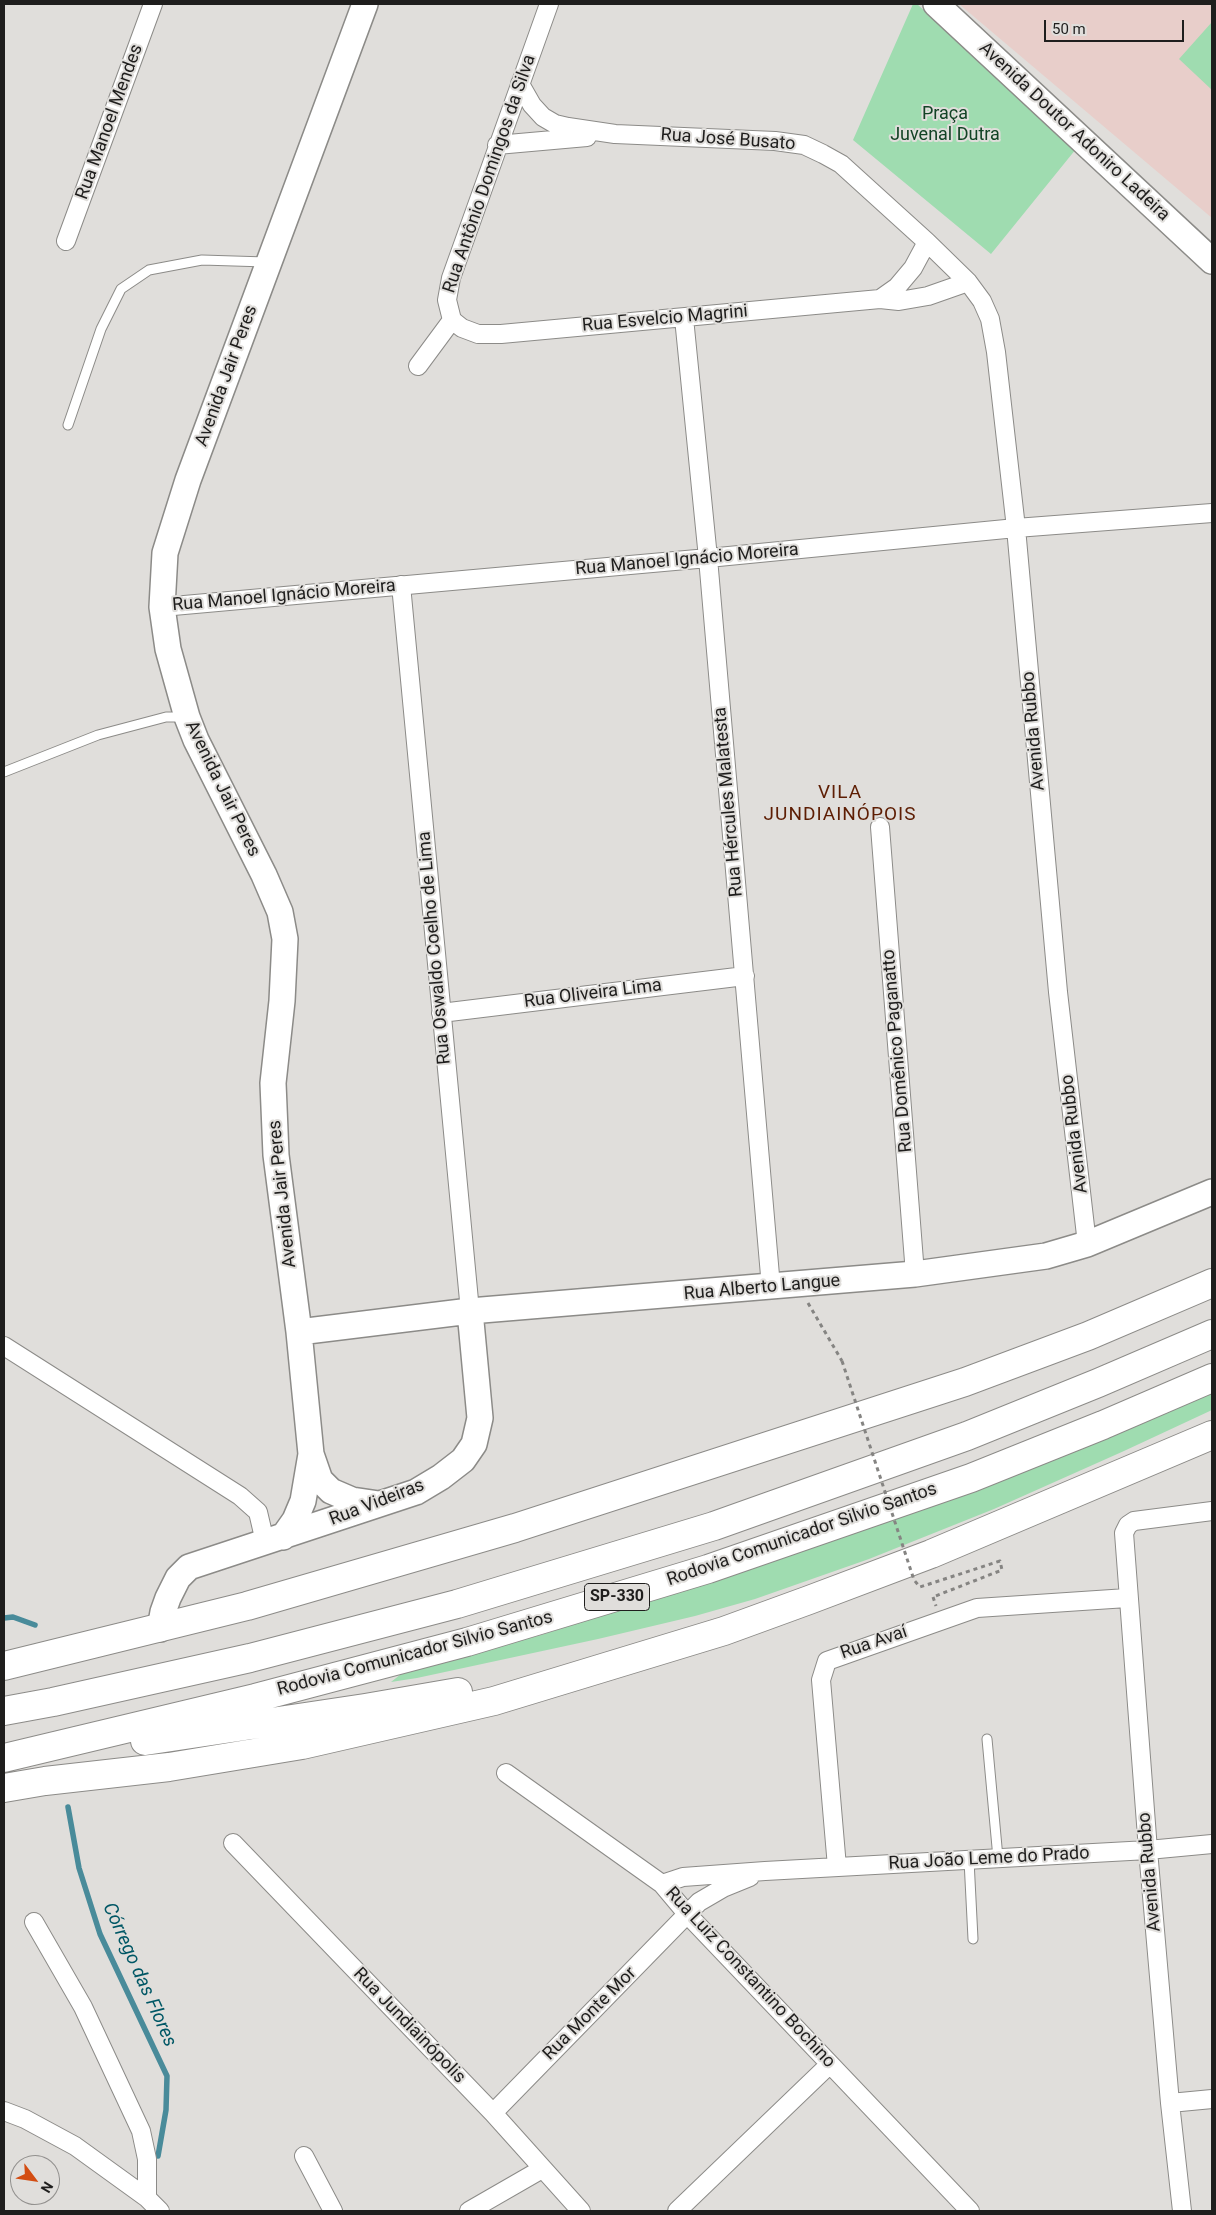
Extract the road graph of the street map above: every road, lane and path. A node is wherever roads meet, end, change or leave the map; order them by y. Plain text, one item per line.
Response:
1 (153, 4) edge
2 (365, 4) edge
3 (549, 4) edge
4 (936, 4) edge
5 (520, 84) junction
6 (615, 134) junction
7 (497, 145) junction
8 (66, 241) dead end
9 (926, 242) junction
10 (1212, 261) edge
11 (269, 262) junction
12 (968, 282) junction
13 (880, 299) junction
14 (684, 318) junction
15 (452, 320) junction
16 (418, 366) dead end
17 (68, 425) dead end
18 (1212, 512) edge
19 (1016, 528) junction
20 (708, 558) junction
21 (401, 585) junction
22 (162, 607) junction
23 (187, 717) junction
24 (4, 772) edge
25 (880, 827) dead end
26 (745, 976) junction
27 (440, 1013) junction
28 (1212, 1192) edge
29 (1087, 1244) junction
30 (916, 1274) junction
31 (1212, 1283) edge
32 (797, 1285) junction
33 (771, 1287) junction
34 (470, 1312) junction
35 (300, 1332) junction
36 (1212, 1334) edge
37 (4, 1346) edge
38 (1212, 1378) edge
39 (1212, 1435) edge
40 (311, 1454) junction
41 (382, 1505) junction
42 (1212, 1511) edge
43 (274, 1540) junction
44 (933, 1597) dead end
45 (1127, 1598) junction
46 (160, 1629) junction
47 (724, 1631) junction
48 (4, 1666) edge
49 (4, 1679) edge
50 (4, 1711) edge
51 (987, 1739) dead end
52 (9, 1757) edge
53 (506, 1773) dead end
54 (4, 1788) edge
55 (233, 1843) dead end
56 (1212, 1844) edge
57 (1148, 1850) junction
58 (998, 1858) junction
59 (969, 1860) junction
60 (837, 1867) junction
61 (765, 1871) junction
62 (662, 1884) junction
63 (688, 1915) junction
64 (34, 1922) dead end
65 (973, 1939) dead end
66 (830, 2064) junction
67 (1212, 2099) edge
68 (1170, 2103) junction
69 (4, 2111) edge
70 (493, 2113) junction
71 (304, 2156) dead end
72 (542, 2170) junction
73 (147, 2198) junction
74 (160, 2211) edge
75 (333, 2211) edge
76 (469, 2211) edge
77 (581, 2211) edge
78 (677, 2211) edge
79 (970, 2211) edge
80 (1182, 2211) edge

1 - 8 street, Rua Manoel Mendes
2 - 11 street, Avenida Jair Peres
3 - 5 street, Rua Antônio Domingos da Silva
4 - 10 street, Avenida Doutor Adoniro Ladeira
5 - 6 street, Rua José Busato
5 - 7 street, Rua Antônio Domingos da Silva
6 - 7 street, Rua José Busato
6 - 9 street, Rua José Busato
7 - 15 street, Rua Antônio Domingos da Silva
9 - 12 street, Avenida Rubbo
9 - 13 street
11 - 17 lane
11 - 22 street, Avenida Jair Peres
12 - 13 street, Rua Esvelcio Magrini
12 - 19 street, Avenida Rubbo
13 - 14 street, Rua Esvelcio Magrini
14 - 15 street, Rua Esvelcio Magrini
14 - 20 street, Rua Hércules Malatesta
15 - 16 street, Rua Antônio Domingos da Silva
18 - 19 street, Rua Manoel Ignácio Moreira
19 - 20 street, Rua Manoel Ignácio Moreira
19 - 29 street, Avenida Rubbo
20 - 21 street, Rua Manoel Ignácio Moreira
20 - 26 street, Rua Hércules Malatesta
21 - 22 street, Rua Manoel Ignácio Moreira
21 - 27 street, Rua Oswaldo Coelho de Lima
22 - 23 street, Avenida Jair Peres
23 - 24 lane
23 - 35 street, Avenida Jair Peres
25 - 30 street, Rua Domênico Paganatto
26 - 27 street, Rua Oliveira Lima
26 - 33 street, Rua Hércules Malatesta
27 - 34 street, Rua Oswaldo Coelho de Lima
28 - 29 street, Rua Alberto Langue
29 - 30 street, Rua Alberto Langue
30 - 32 street, Rua Alberto Langue
31 - 46 highway
32 - 33 street, Rua Alberto Langue
32 - 44 path, bridge
33 - 34 street, Rua Alberto Langue
34 - 35 street, Rua Alberto Langue
34 - 41 street, Rua Videiras
35 - 40 street, Avenida Jair Peres
36 - 50 highway, SP-330
37 - 43 street
38 - 52 highway, Rodovia Comunicador Silvio Santos / SP-330
39 - 47 highway
40 - 41 street, Avenida Jair Peres
40 - 43 street, Avenida Jair Peres
41 - 43 street, Rua Videiras
42 - 45 street, Avenida Rubbo
43 - 46 street
45 - 57 street, Avenida Rubbo
45 - 60 street, Rua Avaí
46 - 48 highway
46 - 49 highway
47 - 52 highway
47 - 54 highway
51 - 58 lane
53 - 62 street, Rua Luiz Constantino Bochino
55 - 70 street, Rua Jundiainópolis
56 - 57 street, Rua João Leme do Prado
57 - 58 street, Rua João Leme do Prado
57 - 68 street, Avenida Rubbo
58 - 59 street, Rua João Leme do Prado
59 - 60 street, Rua João Leme do Prado
59 - 65 lane
60 - 61 street, Rua João Leme do Prado
61 - 62 street, Rua João Leme do Prado
61 - 63 street, Rua João Leme do Prado
62 - 63 street, Rua Luiz Constantino Bochino
63 - 66 street, Rua Luiz Constantino Bochino
63 - 70 street, Rua Monte Mor
64 - 73 street
66 - 78 street
66 - 79 street, Rua Luiz Constantino Bochino
67 - 68 street
68 - 80 street, Avenida Rubbo
69 - 73 street
70 - 72 street, Rua Jundiainópolis
71 - 75 street
72 - 76 street
72 - 77 street, Rua Jundiainópolis
73 - 74 street

